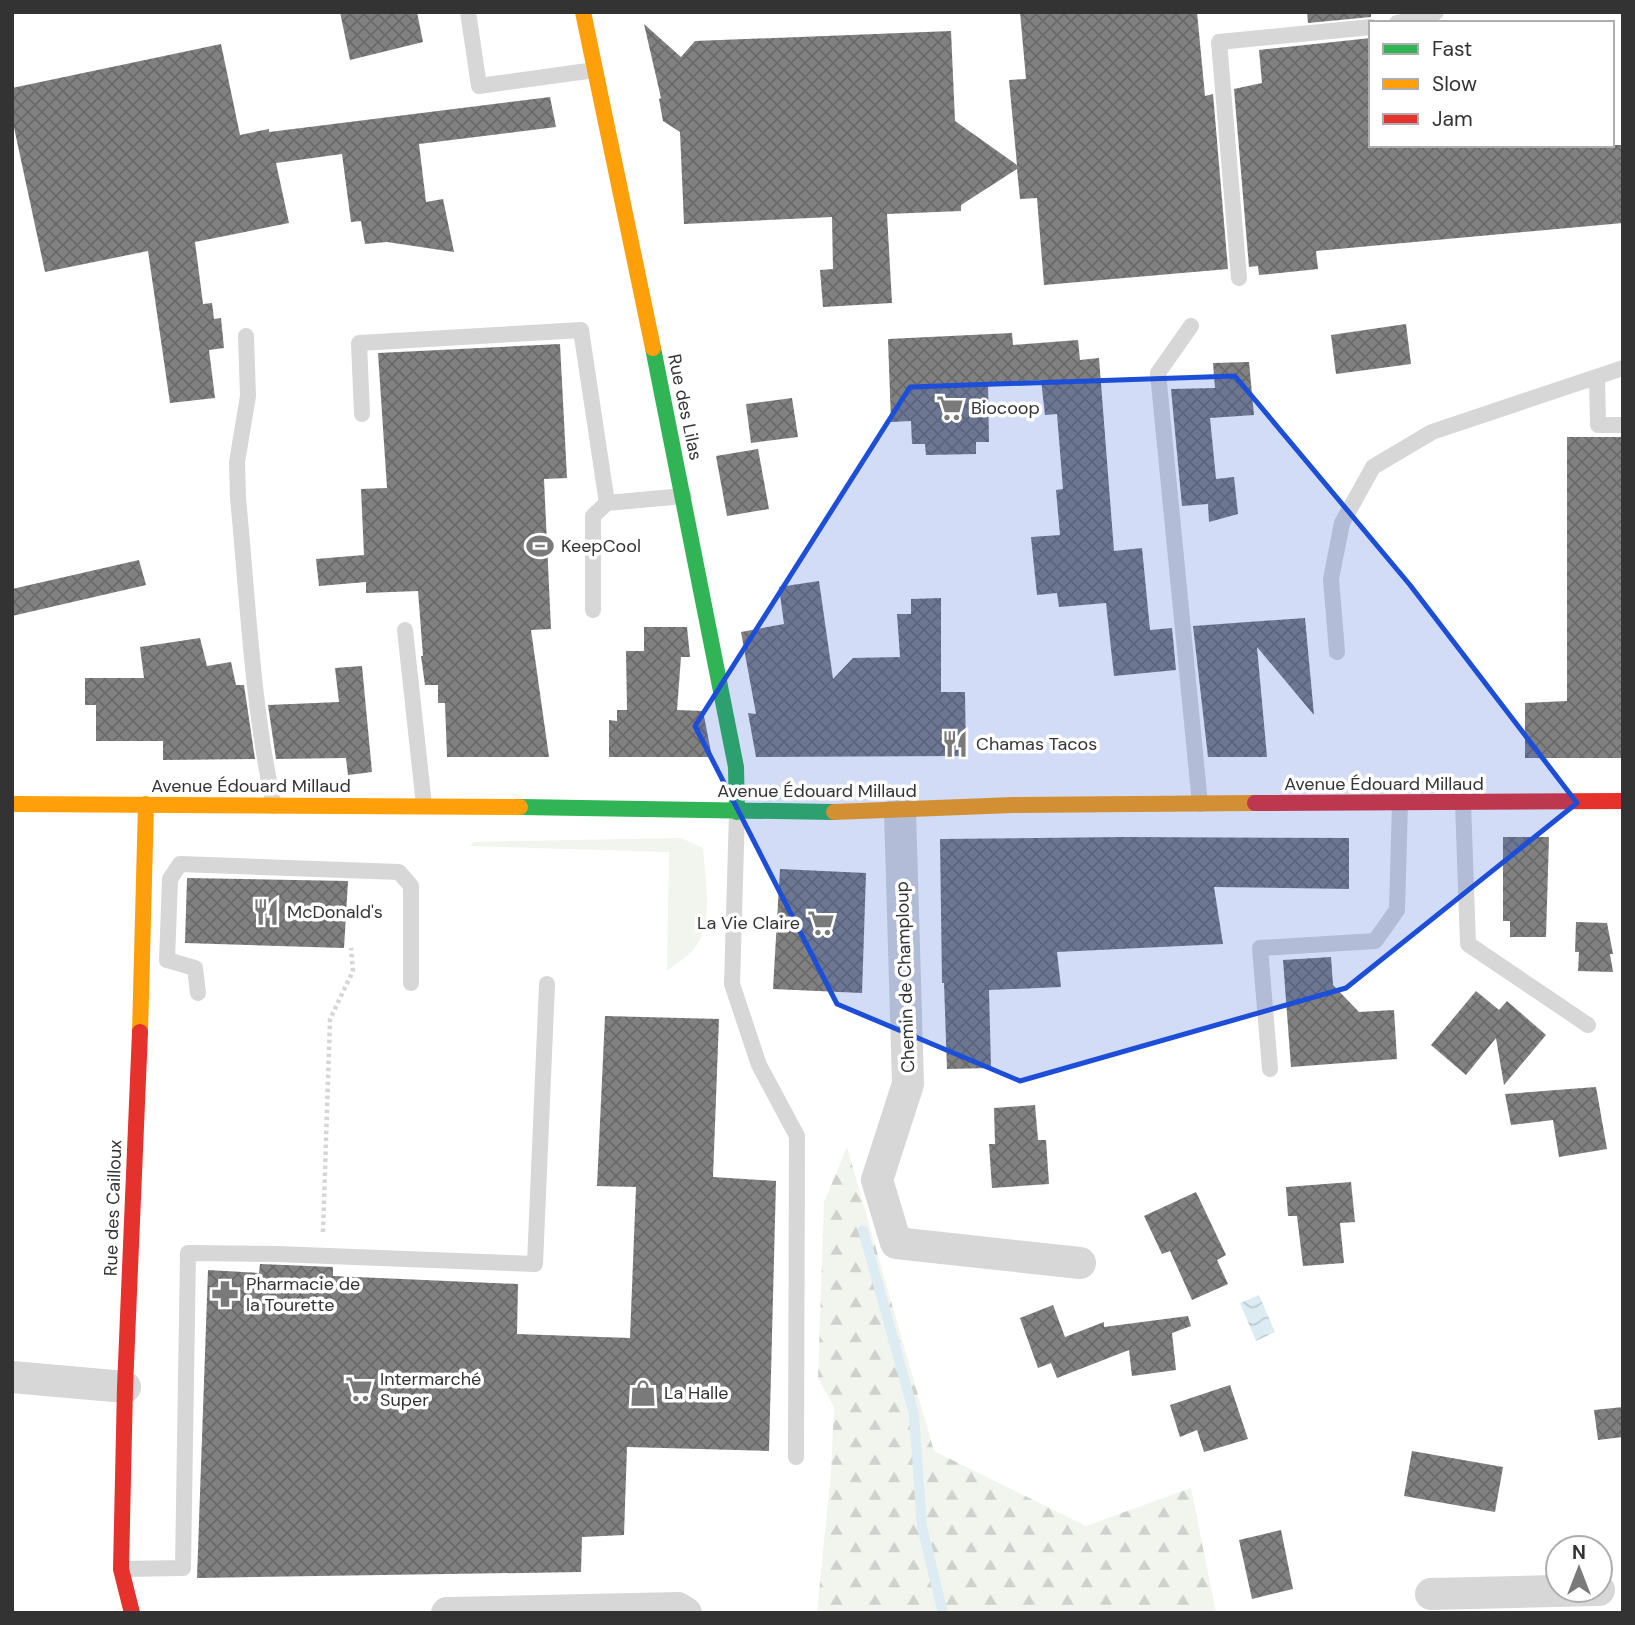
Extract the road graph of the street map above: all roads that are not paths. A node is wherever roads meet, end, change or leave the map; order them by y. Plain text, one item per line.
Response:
1 (468, 12) edge
2 (583, 12) edge
3 (1436, 12) edge
4 (1409, 21) edge
5 (1369, 27) edge
6 (596, 70) junction
7 (1238, 278) dead end
8 (1191, 326) dead end
9 (246, 336) dead end
10 (1623, 368) edge
11 (1597, 377) junction
12 (362, 414) dead end
13 (1623, 425) edge
14 (684, 496) junction
15 (607, 503) junction
16 (593, 610) dead end
17 (405, 630) dead end
18 (1337, 652) dead end
19 (1623, 801) edge
20 (1400, 803) junction
21 (1463, 803) junction
22 (12, 804) edge
23 (146, 804) junction
24 (1200, 804) junction
25 (424, 805) junction
26 (274, 806) junction
27 (900, 811) junction
28 (737, 812) junction
29 (411, 983) dead end
30 (547, 985) dead end
31 (198, 993) dead end
32 (1588, 1025) dead end
33 (1270, 1069) dead end
34 (1080, 1264) dead end
35 (12, 1377) edge
36 (125, 1387) junction
37 (796, 1457) dead end
38 (121, 1569) junction
39 (1544, 1591) edge
40 (1432, 1594) dead end
41 (132, 1613) edge
42 (447, 1613) edge
43 (687, 1613) edge

1 - 6 lane
2 - 6 main road, Rue des Lilas
3 - 4 lane
5 - 7 lane
6 - 14 main road, Rue des Lilas
8 - 24 lane
9 - 26 lane
10 - 11 lane
11 - 13 lane
11 - 18 lane
12 - 15 lane
14 - 15 lane
14 - 28 main road, Rue des Lilas
15 - 16 lane
17 - 25 lane
19 - 21 main road, Avenue Édouard Millaud
20 - 21 main road, Avenue Édouard Millaud
20 - 24 main road, Avenue Édouard Millaud
20 - 33 lane
21 - 32 lane
22 - 23 main road, Avenue Édouard Millaud
23 - 26 main road, Avenue Édouard Millaud
23 - 36 main road, Rue des Cailloux
24 - 27 main road, Avenue Édouard Millaud
25 - 26 main road, Avenue Édouard Millaud
25 - 28 main road, Avenue Édouard Millaud
27 - 28 main road, Avenue Édouard Millaud
27 - 34 street, Chemin de Champloup
28 - 37 lane
29 - 31 lane
30 - 38 lane
35 - 36 street
36 - 38 main road, Rue des Cailloux
38 - 41 main road, Rue des Cailloux
39 - 40 street
42 - 43 street

